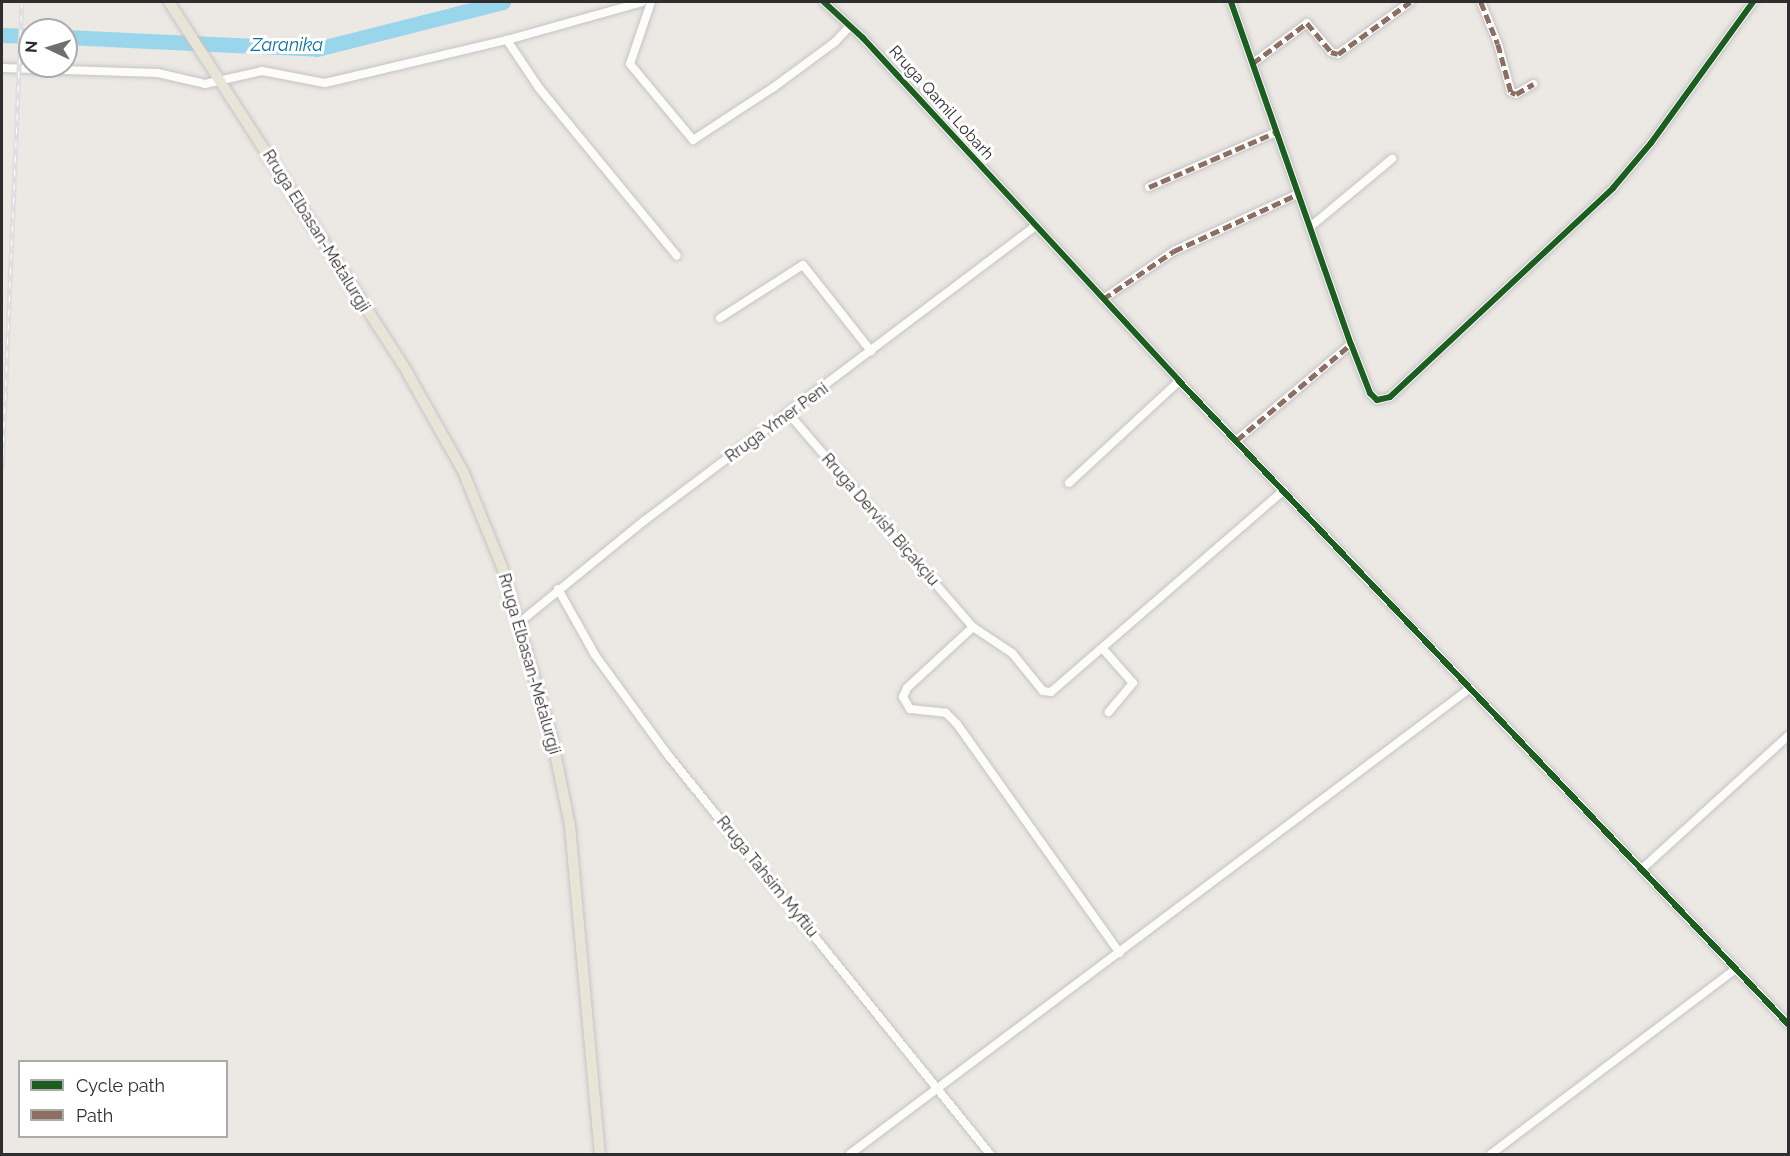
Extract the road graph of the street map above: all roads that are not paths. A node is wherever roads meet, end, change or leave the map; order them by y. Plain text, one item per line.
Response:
1 (642, 2) edge
2 (651, 2) edge
3 (824, 2) edge
4 (1231, 2) edge
5 (1410, 2) edge
6 (1481, 2) edge
7 (1753, 2) edge
8 (176, 7) edge
9 (850, 26) junction
10 (507, 40) junction
11 (1253, 63) junction
12 (2, 69) edge
13 (219, 82) junction
14 (1533, 84) dead end
15 (1276, 132) junction
16 (1392, 159) dead end
17 (1149, 187) dead end
18 (1298, 194) junction
19 (1035, 226) junction
20 (1310, 227) junction
21 (677, 256) dead end
22 (1103, 299) junction
23 (720, 318) dead end
24 (1351, 344) junction
25 (871, 351) junction
26 (1179, 381) junction
27 (788, 413) junction
28 (1237, 440) junction
29 (1069, 483) dead end
30 (1284, 490) junction
31 (558, 590) junction
32 (520, 622) junction
33 (973, 627) junction
34 (1104, 650) junction
35 (1469, 689) junction
36 (1109, 712) dead end
37 (1788, 736) edge
38 (1644, 867) junction
39 (1120, 953) junction
40 (1736, 969) junction
41 (1788, 1024) edge
42 (937, 1090) junction
43 (600, 1155) edge
44 (850, 1155) edge
45 (990, 1155) edge
46 (1491, 1155) edge

1 - 10 street
2 - 9 street
3 - 9 street, Rruga Qamil Lobarh
4 - 11 street
5 - 11 street
6 - 14 street
7 - 24 street
8 - 13 main road, Rruga Elbasan-Metalurgji
9 - 19 street, Rruga Qamil Lobarh
10 - 13 street
10 - 21 street
11 - 15 street
12 - 13 street
13 - 32 main road, Rruga Elbasan-Metalurgji
15 - 17 street
15 - 18 street
16 - 20 street
18 - 20 street
18 - 22 street
19 - 22 street, Rruga Qamil Lobarh
19 - 25 street, Rruga Ymer Peni
20 - 24 street
22 - 26 street, Rruga Qamil Lobarh
23 - 25 street
24 - 28 street
25 - 27 street, Rruga Ymer Peni
26 - 28 street, Rruga Qamil Lobarh
26 - 29 street
27 - 31 street, Rruga Ymer Peni
27 - 33 street, Rruga Dervish Biçakçiu
28 - 30 street, Rruga Qamil Lobarh
30 - 34 street, Rruga Dervish Biçakçiu
30 - 35 street, Rruga Qamil Lobarh
31 - 32 street, Rruga Ymer Peni
31 - 42 street, Rruga Tahsim Myftiu
32 - 43 main road, Rruga Elbasan-Metalurgji
33 - 34 street, Rruga Dervish Biçakçiu
33 - 39 street
34 - 36 street
35 - 38 street, Rruga Qamil Lobarh
35 - 39 street
37 - 38 street
38 - 40 street, Rruga Qamil Lobarh
39 - 42 street
40 - 41 street, Rruga Qamil Lobarh
40 - 46 street
42 - 44 street
42 - 45 street, Rruga Tahsim Myftiu

